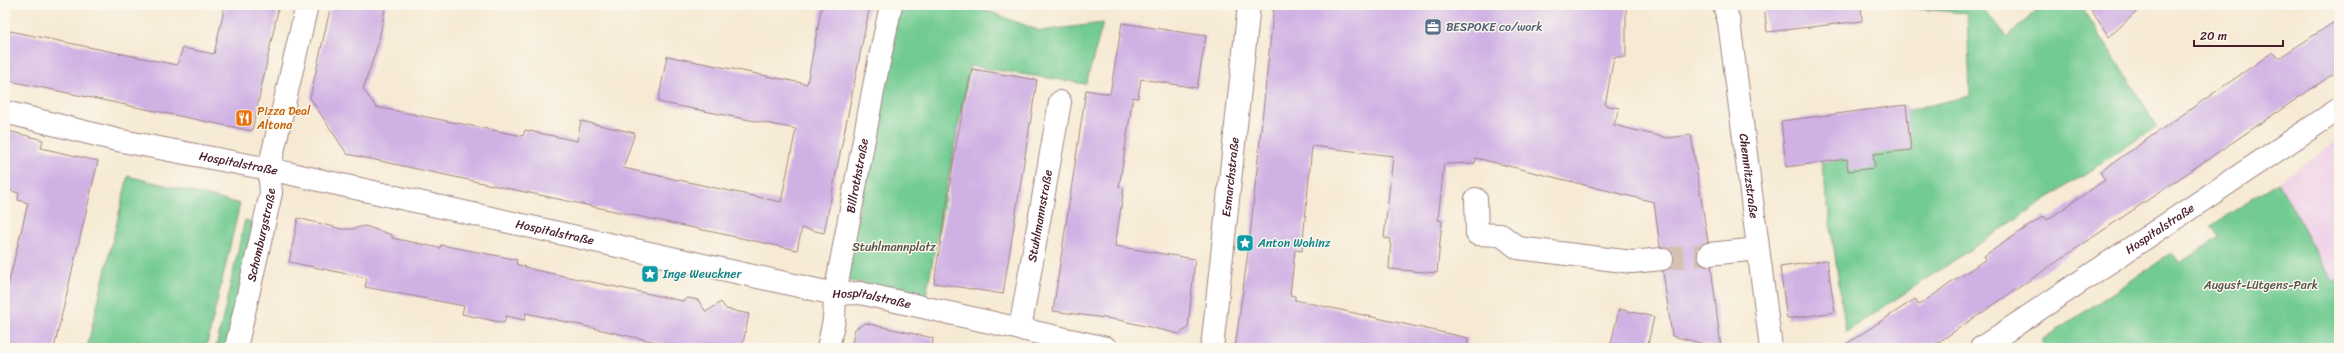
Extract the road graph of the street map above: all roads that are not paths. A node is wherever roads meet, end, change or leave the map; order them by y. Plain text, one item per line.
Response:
1 (307, 5) edge
2 (891, 5) edge
3 (1249, 5) edge
4 (1724, 5) edge
5 (1060, 102) dead end
6 (2339, 109) edge
7 (5, 112) edge
8 (269, 169) junction
9 (1476, 199) dead end
10 (1758, 249) junction
11 (1709, 254) tunnel mouth
12 (1662, 259) tunnel mouth
13 (835, 294) junction
14 (1020, 329) junction
15 (236, 348) edge
16 (828, 348) edge
17 (1106, 348) edge
18 (1212, 348) edge
19 (1771, 348) edge
20 (1981, 348) edge

1 - 8 street, Schomburgstraße
2 - 13 street, Billrothstraße
3 - 18 street, Esmarchstraße
4 - 10 street, Chemnitzstraße
5 - 14 street, Stuhlmannstraße
6 - 20 street, Hospitalstraße
7 - 8 street, Hospitalstraße
8 - 13 street, Hospitalstraße
8 - 15 street, Schomburgstraße
9 - 12 street
10 - 11 street
10 - 19 street, Chemnitzstraße
13 - 14 street, Hospitalstraße
13 - 16 street, Billrothstraße
14 - 17 street, Hospitalstraße

